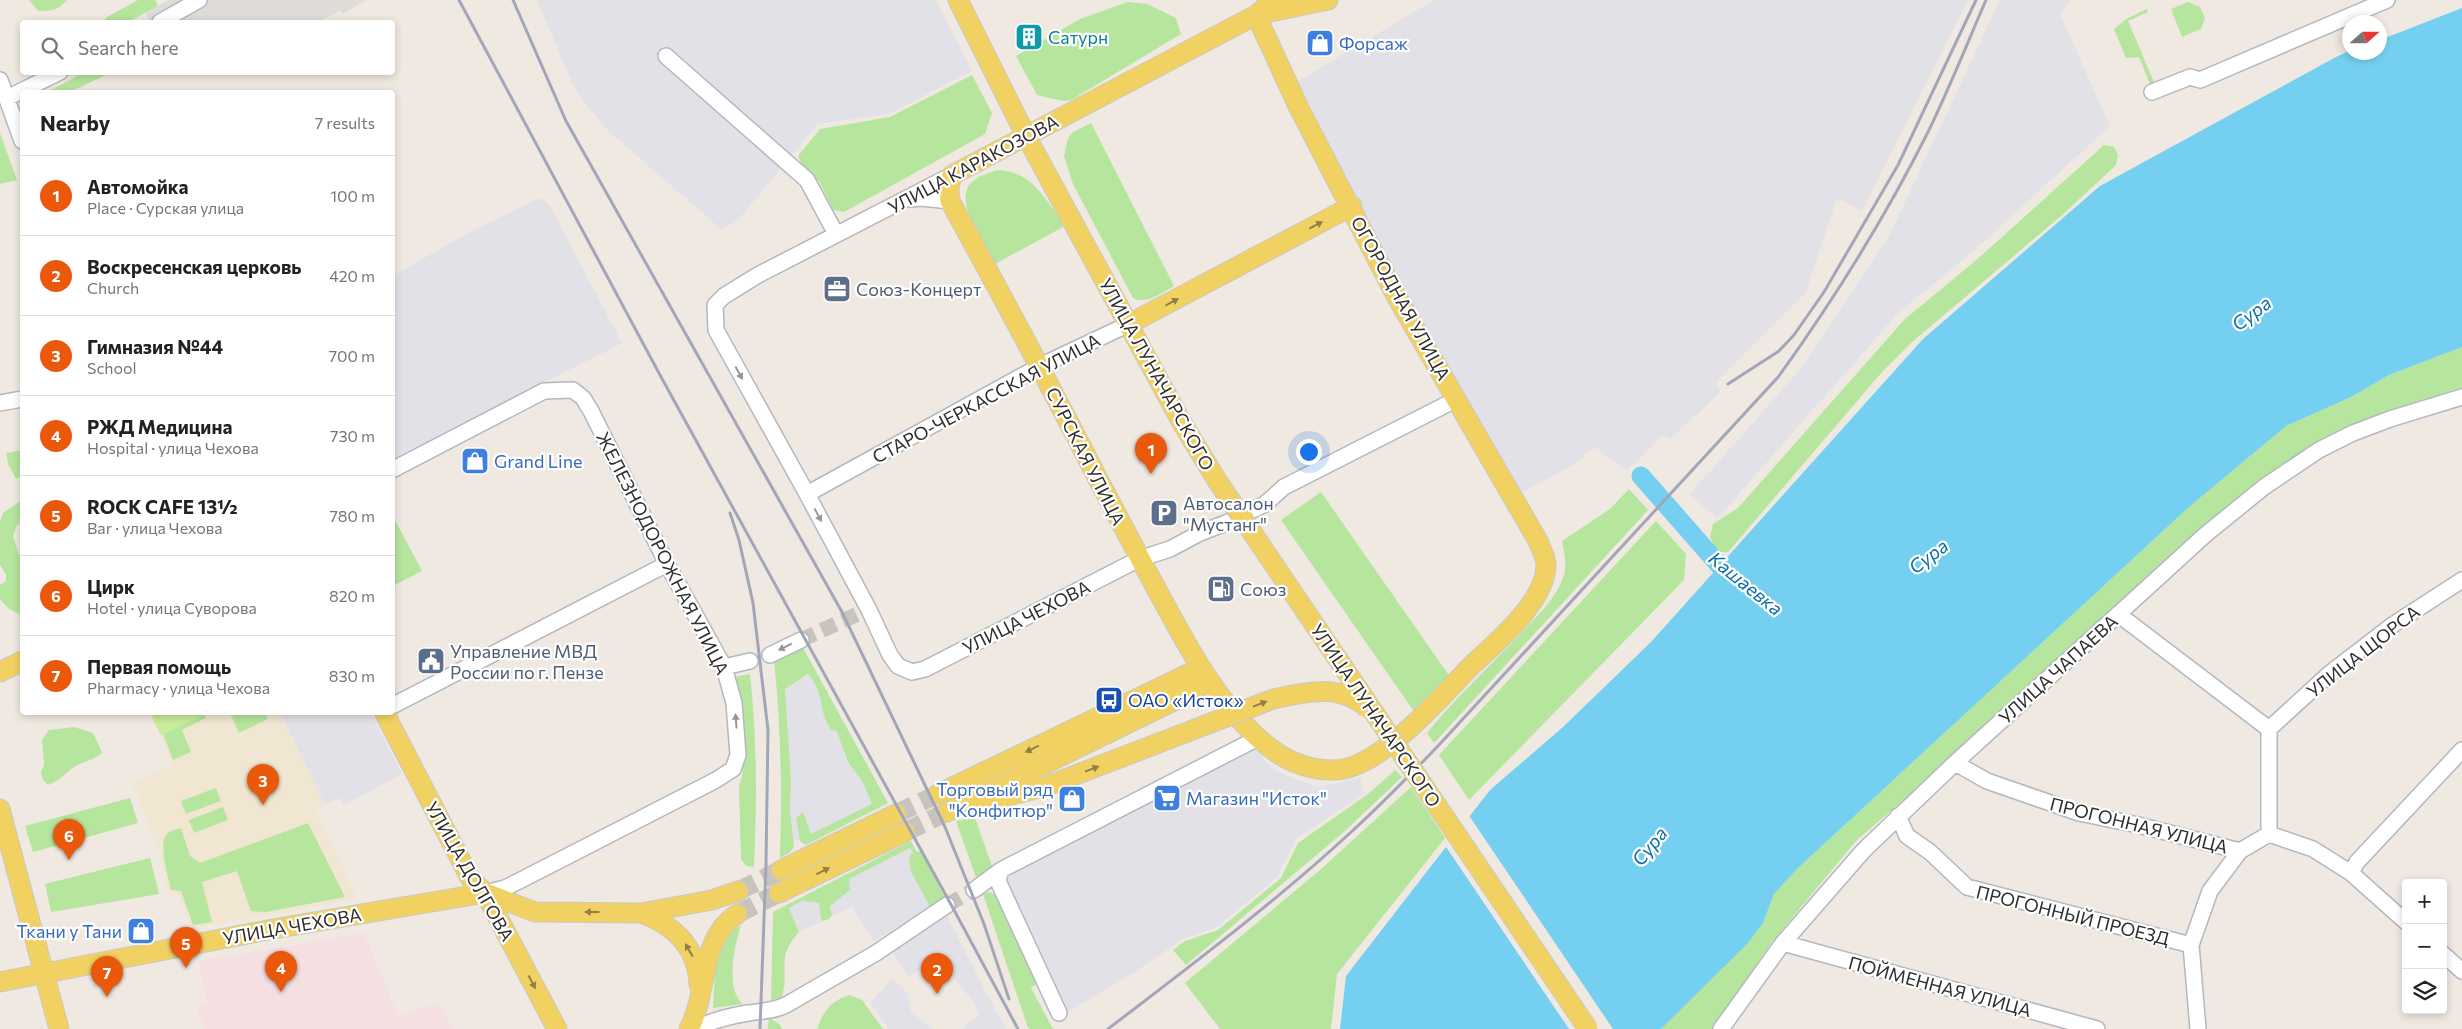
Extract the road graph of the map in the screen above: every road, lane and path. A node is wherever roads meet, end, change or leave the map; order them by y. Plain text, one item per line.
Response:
1 (199, 0) edge
2 (958, 0) edge
3 (1274, 0) edge
4 (1328, 0) edge
5 (2387, 0) edge
6 (1307, 2) edge
7 (1256, 15) junction
8 (164, 20) edge
9 (666, 56) dead end
10 (54, 75) edge
11 (0, 80) edge
12 (23, 90) edge
13 (20, 92) edge
14 (2152, 92) dead end
15 (7, 98) junction
16 (20, 135) edge
17 (1026, 136) junction
18 (952, 175) junction
19 (907, 200) junction
20 (950, 201) junction
21 (1352, 206) junction
22 (836, 234) junction
23 (1129, 324) junction
24 (1040, 366) junction
25 (2462, 397) edge
26 (20, 399) edge
27 (1457, 399) junction
28 (0, 403) edge
29 (395, 468) edge
30 (808, 494) junction
31 (1139, 559) junction
32 (667, 564) junction
33 (1544, 579) joint
34 (2462, 580) edge
35 (2118, 614) junction
36 (801, 640) tunnel mouth
37 (1186, 643) junction
38 (770, 655) dead end
39 (750, 661) dead end
40 (20, 662) edge
41 (724, 667) junction
42 (0, 672) edge
43 (1205, 674) junction
44 (1171, 682) junction
45 (1194, 691) junction
46 (1220, 693) junction
47 (395, 704) edge
48 (386, 715) edge
49 (1376, 715) junction
50 (2269, 728) junction
51 (1258, 738) junction
52 (2462, 750) edge
53 (1955, 763) junction
54 (733, 768) joint
55 (938, 794) tunnel mouth
56 (967, 802) junction
57 (0, 809) edge
58 (946, 812) tunnel mouth
59 (896, 814) tunnel mouth
60 (1898, 816) junction
61 (905, 832) tunnel mouth
62 (2269, 834) junction
63 (2240, 852) junction
64 (781, 870) tunnel mouth
65 (1001, 870) junction
66 (2351, 873) junction
67 (523, 879) junction
68 (974, 890) tunnel mouth
69 (738, 891) tunnel mouth
70 (485, 893) junction
71 (780, 893) tunnel mouth
72 (947, 905) tunnel mouth
73 (529, 910) junction
74 (641, 913) junction
75 (737, 914) tunnel mouth
76 (2402, 918) edge
77 (1783, 943) junction
78 (2191, 945) junction
79 (515, 948) junction
80 (2447, 958) edge
81 (2462, 971) edge
82 (45, 973) junction
83 (0, 982) edge
84 (699, 997) junction
85 (1059, 1013) dead end
86 (59, 1029) edge
87 (557, 1029) edge
88 (689, 1029) edge
89 (696, 1029) edge
90 (1588, 1029) edge
91 (1721, 1029) edge
92 (2097, 1029) edge
93 (2198, 1029) edge

1 - 8 street
2 - 17 main road, УЛИЦА ЛУНАЧАРСКОГО
3 - 7 main road, УЛИЦА КАРАКОЗОВА
4 - 6 main road, УЛИЦА КАРАКОЗОВА
5 - 14 street
6 - 7 main road, УЛИЦА КАРАКОЗОВА
7 - 17 main road, УЛИЦА КАРАКОЗОВА
7 - 21 main road, ОГОРОДНАЯ УЛИЦА
9 - 22 street
10 - 12 street
11 - 15 street
13 - 15 street
15 - 16 street
17 - 18 main road, УЛИЦА КАРАКОЗОВА
17 - 23 main road, УЛИЦА ЛУНАЧАРСКОГО
18 - 19 street, УЛИЦА КАРАКОЗОВА
18 - 20 main road
19 - 20 street
19 - 22 street, УЛИЦА КАРАКОЗОВА
20 - 24 main road, СУРСКАЯ УЛИЦА
23 -> 21 main road, СТАРО-ЧЕРКАССКАЯ УЛИЦА
21 - 27 main road, ОГОРОДНАЯ УЛИЦА
22 -> 30 street, УЛИЦА КАРАКОЗОВА
23 - 24 street, СТАРО-ЧЕРКАССКАЯ УЛИЦА
23 - 49 main road, УЛИЦА ЛУНАЧАРСКОГО, bridge
24 - 30 street, СТАРО-ЧЕРКАССКАЯ УЛИЦА
24 - 31 main road, СУРСКАЯ УЛИЦА
25 - 35 street, УЛИЦА ЧАПАЕВА
26 - 28 street
27 - 31 street, УЛИЦА ЧЕХОВА
27 - 33 main road, ОГОРОДНАЯ УЛИЦА
29 - 32 street, ЖЕЛЕЗНОДОРОЖНАЯ УЛИЦА
30 -> 31 street, УЛИЦА ЧЕХОВА
31 - 37 main road, СУРСКАЯ УЛИЦА
32 - 41 street, ЖЕЛЕЗНОДОРОЖНАЯ УЛИЦА
32 - 47 street
33 - 51 main road, СУРСКАЯ УЛИЦА
34 - 50 street, УЛИЦА ЩОРСА
35 - 50 street
35 - 53 street, УЛИЦА ЧАПАЕВА
36 -> 38 street
37 - 43 main road, СУРСКАЯ УЛИЦА
37 - 44 main road
39 - 41 street
40 - 42 main road
54 -> 41 street, ЖЕЛЕЗНОДОРОЖНАЯ УЛИЦА
43 - 44 main road
43 - 45 main road
43 - 46 main road, СУРСКАЯ УЛИЦА
44 -> 55 main road
45 - 46 main road
45 - 56 main road
46 - 51 main road, СУРСКАЯ УЛИЦА
48 - 70 main road, УЛИЦА ДОЛГОВА
56 -> 49 main road, bridge
49 - 90 main road, УЛИЦА ЛУНАЧАРСКОГО, bridge
50 - 62 street
51 - 65 street
52 - 66 street
53 - 60 street, УЛИЦА ЧАПАЕВА
53 - 63 street, ПРОГОННАЯ УЛИЦА
54 - 67 street, УЛИЦА ЧЕХОВА
56 - 58 main road
57 - 82 main road
59 - 64 main road
60 - 77 street, УЛИЦА ЧАПАЕВА
60 - 78 street, ПРОГОННЫЙ ПРОЕЗД
71 -> 61 main road
62 - 63 street
62 - 66 street
63 - 78 street
65 - 68 street
65 - 85 street
66 - 76 street
67 - 70 street, УЛИЦА ЧЕХОВА
67 - 73 street
69 - 74 main road
70 - 73 main road
70 - 79 main road, УЛИЦА ДОЛГОВА
70 - 82 main road, УЛИЦА ЧЕХОВА
72 - 89 street
74 -> 73 main road
73 - 79 main road
84 -> 74 main road
75 - 84 main road
77 - 91 street, УЛИЦА ЧАПАЕВА
77 - 92 street, ПОЙМЕННАЯ УЛИЦА
78 - 93 street
79 -> 87 main road, УЛИЦА ДОЛГОВА
80 - 81 street
82 - 83 main road, УЛИЦА ЧЕХОВА
82 - 86 main road
84 - 88 main road

